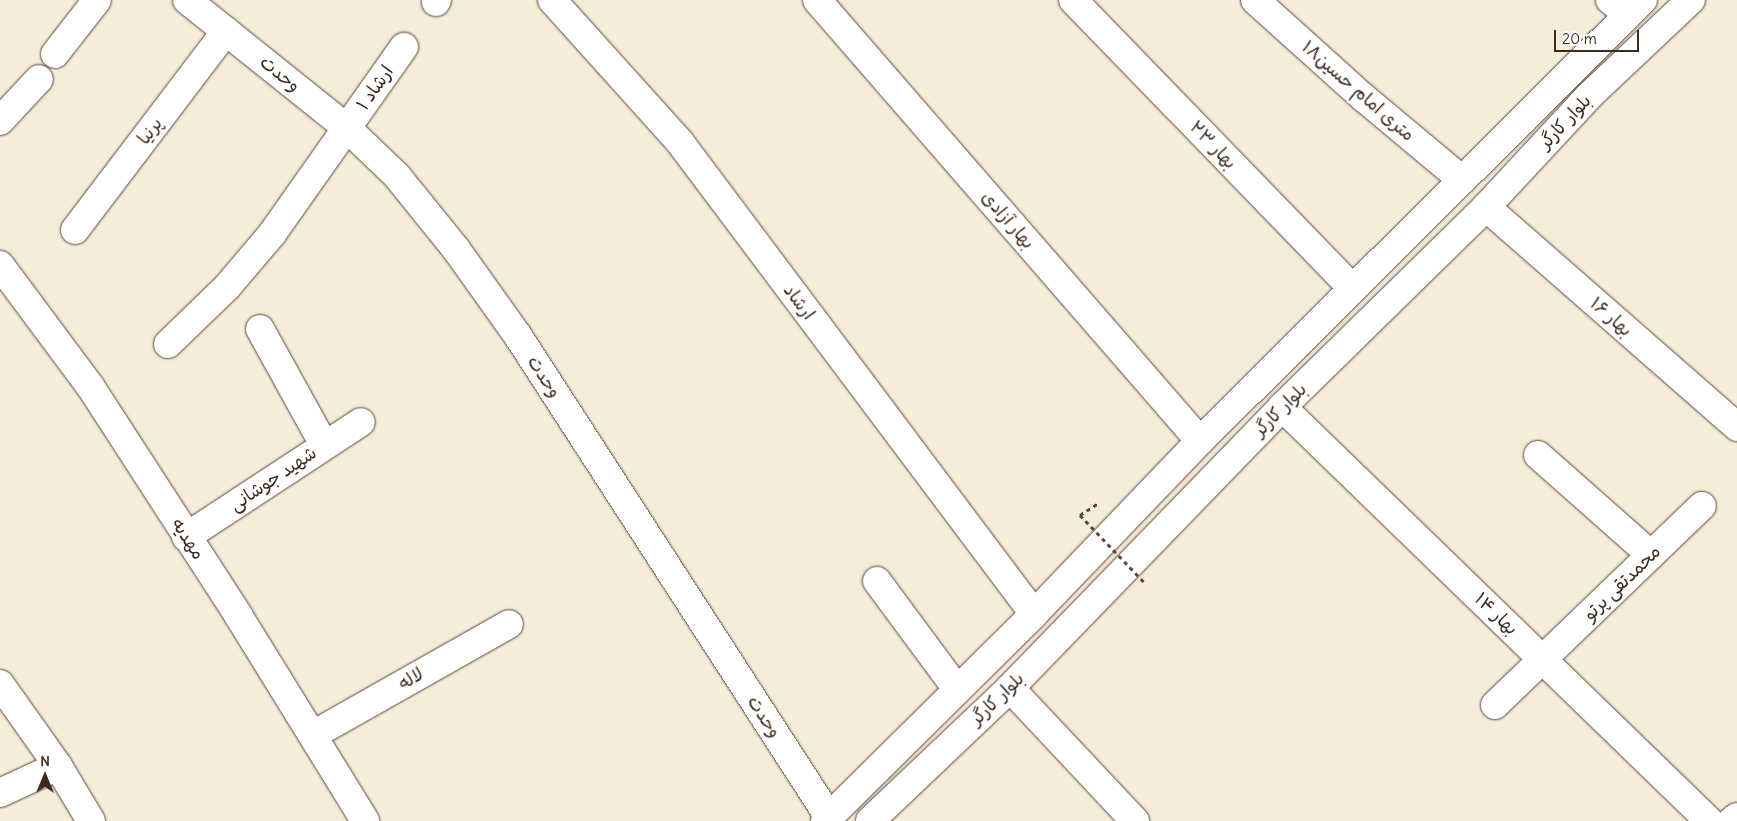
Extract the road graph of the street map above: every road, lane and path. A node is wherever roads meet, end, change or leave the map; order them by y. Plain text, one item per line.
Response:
1 (97, 0) edge
2 (187, 0) edge
3 (552, 0) edge
4 (817, 0) edge
5 (1073, 0) edge
6 (1256, 0) edge
7 (1691, 0) edge
8 (1627, 5) edge
9 (226, 31) junction
10 (404, 47) dead end
11 (55, 54) dead end
12 (39, 79) dead end
13 (0, 121) edge
14 (347, 128) junction
15 (1462, 180) junction
16 (1486, 207) junction
17 (75, 230) dead end
18 (0, 265) edge
19 (1354, 289) junction
20 (260, 329) dead end
21 (168, 344) dead end
22 (1282, 407) junction
23 (361, 422) dead end
24 (1737, 427) edge
25 (1200, 441) junction
26 (324, 445) junction
27 (1538, 455) dead end
28 (1106, 498) dead end
29 (1702, 506) dead end
30 (186, 537) junction
31 (1651, 555) junction
32 (877, 581) dead end
33 (1145, 583) dead end
34 (1034, 614) junction
35 (509, 624) dead end
36 (1542, 660) junction
37 (0, 684) edge
38 (1010, 688) junction
39 (957, 689) junction
40 (1495, 706) dead end
41 (313, 735) junction
42 (58, 766) junction
43 (0, 793) edge
44 (1737, 817) edge
45 (827, 819) edge
46 (91, 821) edge
47 (365, 821) edge
48 (870, 821) edge
49 (1134, 821) edge
50 (1709, 821) edge
51 (1732, 821) edge

1 - 11 street
2 - 9 street, وحدت
3 - 34 street, ارشاد
4 - 25 street, بهار آزادی
5 - 19 street, بهار ۲۳
6 - 15 street, ۱۸متری امام حسین
7 - 16 street, بلوار کارگر
8 - 15 street, بلوار کارگر
9 - 14 street, وحدت
9 - 17 street, پرنیا
10 - 14 street, ارشاد ۱
12 - 13 street
14 - 21 street, ارشاد ۱
14 - 45 street, وحدت
15 - 19 street, بلوار کارگر
16 - 22 street, بلوار کارگر
16 - 24 street, بهار ۱۶
18 - 30 street, مهدیه
19 - 25 street, بلوار کارگر
20 - 26 street
22 - 36 street, بهار ۱۴
22 - 38 street, بلوار کارگر
23 - 26 street, شهید جوشانی
25 - 34 street, بلوار کارگر
26 - 30 street, شهید جوشانی
27 - 31 street
28 - 33 path, bridge
29 - 31 street, محمدتقی پرتو
30 - 41 street, مهدیه
31 - 36 street, محمدتقی پرتو
32 - 39 street
34 - 39 street, بلوار کارگر
35 - 41 street, لاله
36 - 40 street, محمدتقی پرتو
36 - 50 street, بهار ۱۴
37 - 42 street
38 - 48 street, بلوار کارگر
38 - 49 street
39 - 45 street, بلوار کارگر
41 - 47 street, مهدیه
42 - 43 street
42 - 46 street
44 - 51 street

